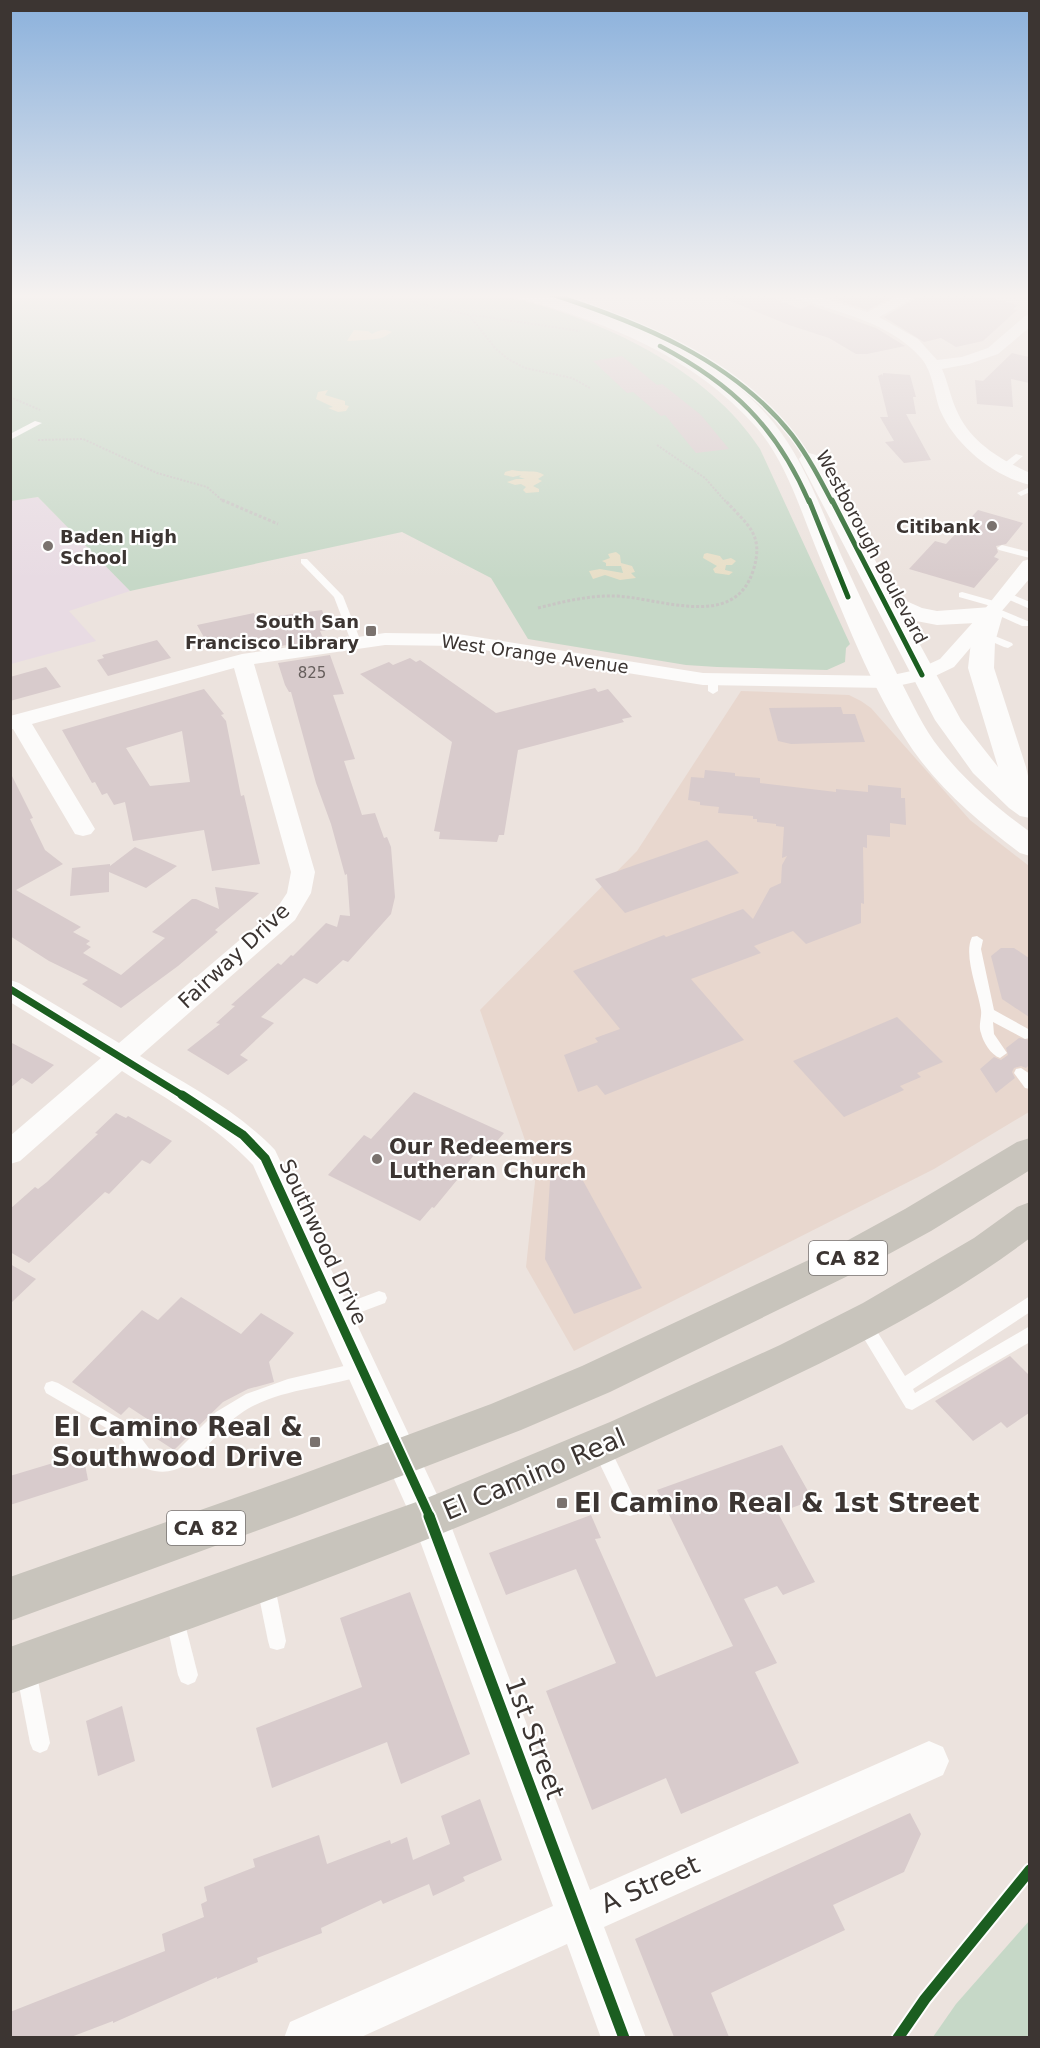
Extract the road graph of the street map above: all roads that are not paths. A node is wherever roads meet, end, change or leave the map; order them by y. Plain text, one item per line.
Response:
1 (725, 389) edge
2 (746, 389) edge
3 (942, 389) edge
4 (38, 423) road end
5 (10, 438) edge
6 (1019, 456) dead end
7 (1005, 467) junction
8 (1027, 487) edge
9 (1002, 548) dead end
10 (1029, 555) edge
11 (303, 561) dead end
12 (1029, 565) edge
13 (962, 595) dead end
14 (885, 602) junction
15 (1029, 606) edge
16 (997, 617) junction
17 (1026, 624) dead end
18 (356, 642) junction
19 (242, 660) junction
20 (922, 675) junction
21 (888, 682) junction
22 (15, 722) edge
23 (1024, 806) edge
24 (83, 829) dead end
25 (1029, 847) edge
26 (977, 940) dead end
27 (10, 989) edge
28 (988, 1012) junction
29 (1025, 1034) dead end
30 (1000, 1053) dead end
31 (122, 1056) junction
32 (1029, 1152) edge
33 (10, 1154) edge
34 (1029, 1217) edge
35 (379, 1298) dead end
36 (1029, 1303) edge
37 (337, 1314) junction
38 (862, 1322) junction
39 (1029, 1333) edge
40 (362, 1369) junction
41 (902, 1387) junction
42 (51, 1388) dead end
43 (600, 1446) junction
44 (402, 1456) junction
45 (630, 1508) dead end
46 (430, 1518) junction
47 (264, 1577) junction
48 (10, 1599) edge
49 (173, 1611) junction
50 (277, 1641) dead end
51 (18, 1668) edge
52 (188, 1675) dead end
53 (40, 1743) dead end
54 (929, 1761) dead end
55 (579, 1916) junction
56 (306, 2037) edge
57 (624, 2037) edge

1 - 21 main road, Westborough Boulevard
2 - 14 main road, Westborough Boulevard
3 - 7 street
4 - 5 lane
6 - 7 lane
7 - 8 street
9 - 10 lane
11 - 18 lane
12 - 16 street, West Orange Avenue
13 - 16 lane
14 - 16 main road
14 - 20 main road, Westborough Boulevard
15 - 16 lane
16 - 17 lane
16 - 20 street, West Orange Avenue
16 - 23 main road
18 - 19 street, West Orange Avenue
18 - 21 street, West Orange Avenue
19 - 22 street, West Orange Avenue
19 - 31 street, Fairway Drive
20 - 21 street, West Orange Avenue
20 - 23 main road, Westborough Boulevard
21 - 25 main road, Westborough Boulevard
22 - 24 street
26 - 28 lane
27 - 31 street, Southwood Drive
28 - 29 lane
28 - 30 lane
31 - 33 street, Fairway Drive
31 - 37 street, Southwood Drive
32 - 44 main road, CA 82
34 - 38 main road, El Camino Real / CA 82
35 - 37 lane
36 - 41 lane
37 - 40 street, Southwood Drive
38 - 41 lane
38 - 43 main road, El Camino Real / CA 82
39 - 41 lane
40 - 42 lane
40 - 44 street, Southwood Drive
43 - 45 lane
43 - 46 main road, El Camino Real / CA 82
44 - 46 street, 1st Street
44 - 48 main road, CA 82
46 - 47 main road, El Camino Real / CA 82
46 - 55 street, 1st Street
47 - 49 main road, El Camino Real / CA 82
47 - 50 lane
49 - 51 main road, El Camino Real / CA 82
49 - 52 lane
51 - 53 lane
54 - 55 street, A Street
55 - 56 street, A Street
55 - 57 street, 1st Street

